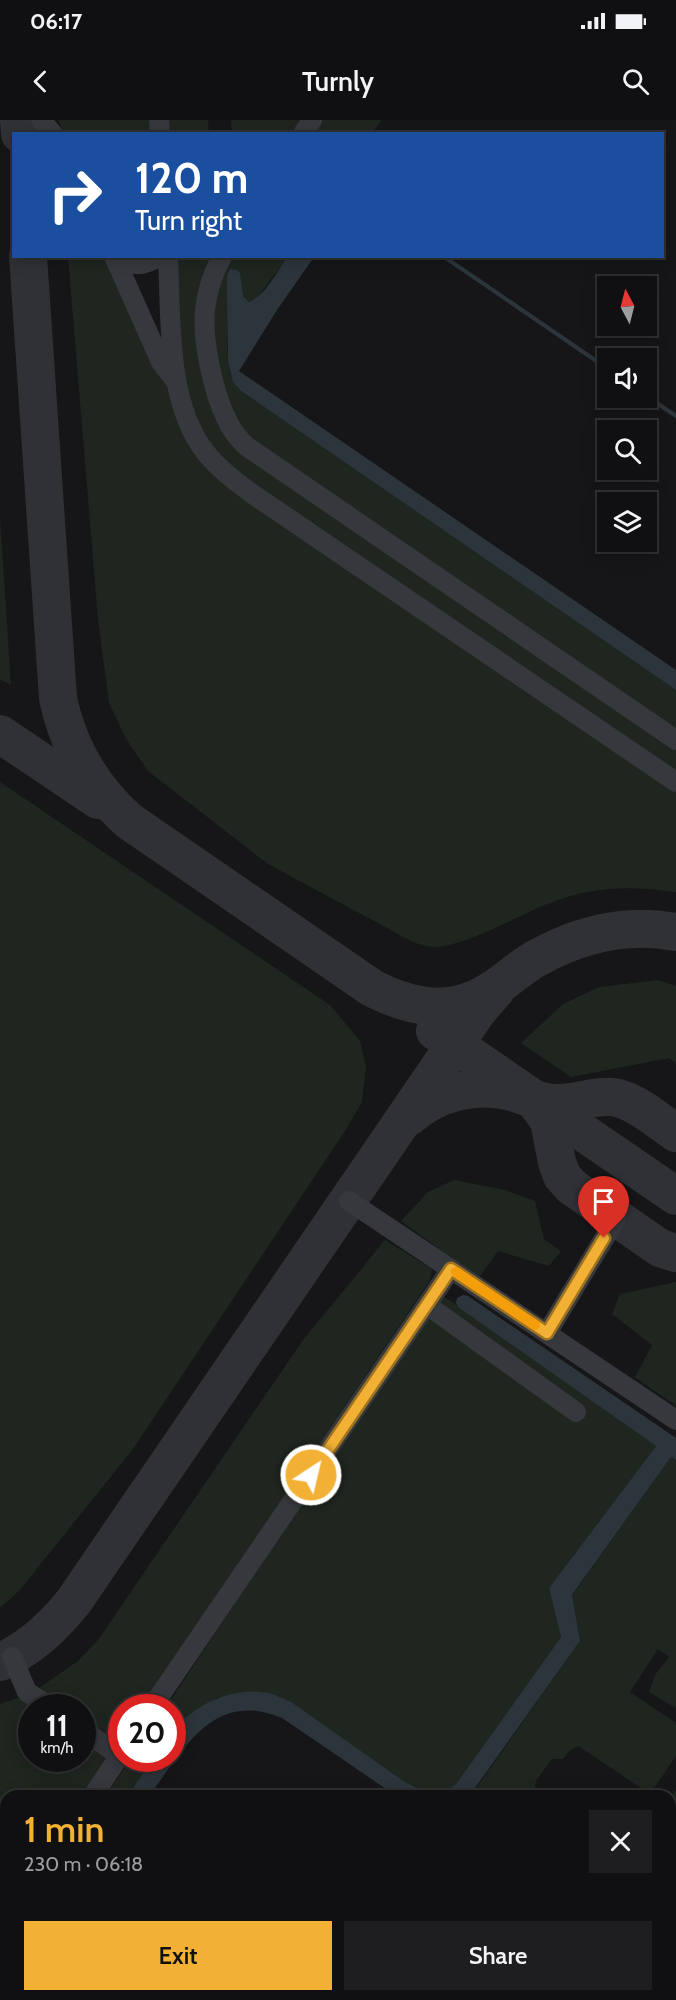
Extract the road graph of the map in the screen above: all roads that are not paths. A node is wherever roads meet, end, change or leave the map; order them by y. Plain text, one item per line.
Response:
1 (41, 120) edge
2 (51, 132) edge
3 (116, 258) edge
4 (119, 258) edge
5 (157, 258) edge
6 (168, 258) edge
7 (221, 258) edge
8 (175, 381) junction
9 (676, 740) edge
10 (676, 782) edge
11 (349, 1201) dead end
12 (616, 1219) dead end
13 (451, 1269) junction
14 (427, 1305) junction
15 (547, 1333) junction
16 (576, 1412) dead end
17 (676, 1420) edge
18 (12, 1657) dead end
19 (30, 1694) edge
20 (161, 1694) edge
21 (108, 1772) edge
22 (97, 1790) edge

1 - 2 lane
3 - 8 lane
4 - 5 lane
6 - 8 lane
7 - 9 lane
8 - 10 lane
11 - 13 lane
12 - 15 lane
13 - 14 lane
13 - 15 lane
14 - 16 lane
14 - 20 lane
15 - 17 lane
18 - 19 lane
21 - 22 lane

